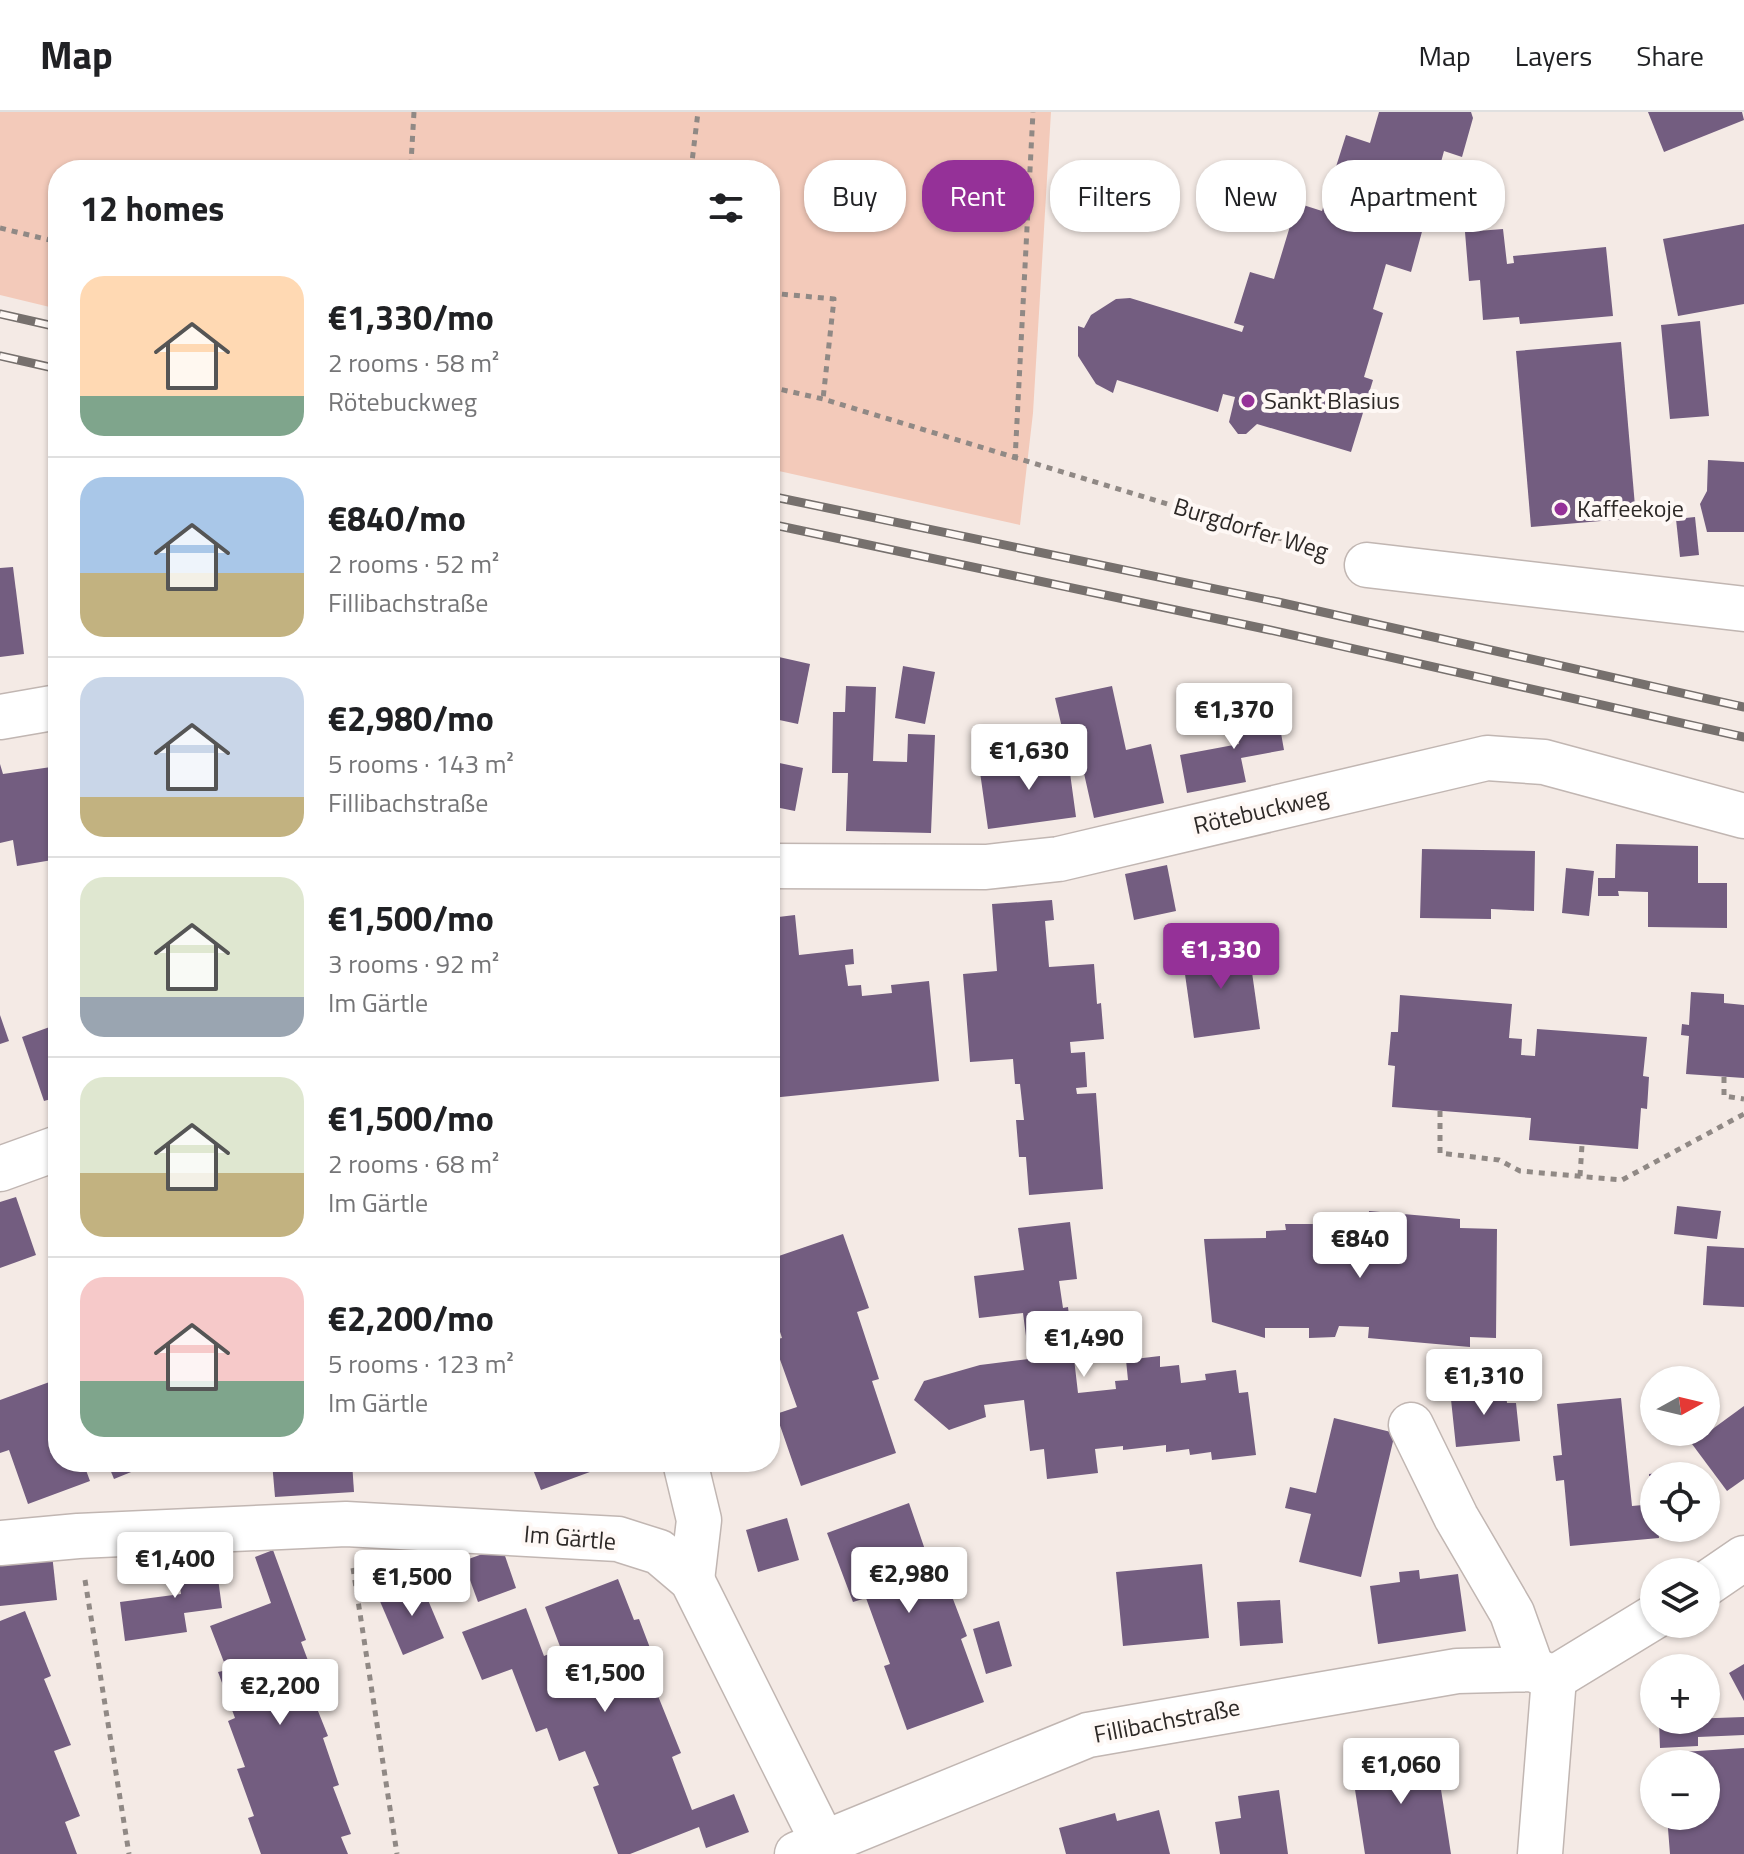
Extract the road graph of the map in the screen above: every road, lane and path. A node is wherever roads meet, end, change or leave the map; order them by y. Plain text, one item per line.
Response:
1 (414, 112) edge
2 (698, 112) edge
3 (1033, 112) edge
4 (411, 160) edge
5 (692, 160) edge
6 (0, 228) edge
7 (48, 240) edge
8 (780, 294) edge
9 (780, 389) edge
10 (823, 399) junction
11 (1015, 460) junction
12 (1367, 565) joint
13 (1744, 609) edge
14 (48, 709) edge
15 (0, 717) edge
16 (1744, 816) edge
17 (780, 866) edge
18 (1724, 1077) dead end
19 (1744, 1099) edge
20 (1440, 1111) dead end
21 (1744, 1114) edge
22 (1582, 1145) dead end
23 (48, 1152) edge
24 (0, 1169) edge
25 (1580, 1176) junction
26 (1411, 1425) dead end
27 (687, 1472) edge
28 (346, 1524) junction
29 (78, 1536) junction
30 (0, 1543) edge
31 (1744, 1558) edge
32 (1720, 1574) edge
33 (692, 1580) junction
34 (1640, 1624) edge
35 (1543, 1673) junction
36 (810, 1848) edge
37 (129, 1854) edge
38 (397, 1854) edge
39 (1540, 1854) edge

1 - 4 path
2 - 5 path
3 - 11 path
6 - 7 path
8 - 10 path
9 - 10 path, Burgdorfer Weg
10 - 11 path, Burgdorfer Weg
11 - 12 path, Burgdorfer Weg
12 - 13 street
14 - 15 street
16 - 17 street, Rötebuckweg
18 - 19 path
20 - 25 path
21 - 25 path
22 - 25 path
23 - 24 street
26 - 35 street
27 - 33 street
28 - 29 street, Im Gärtle
28 - 33 street, Im Gärtle
28 - 38 path
29 - 30 street, Im Gärtle
29 - 37 path
31 - 32 street
33 - 36 street, Im Gärtle
34 - 35 street
35 - 36 street, Fillibachstraße
35 - 39 street

